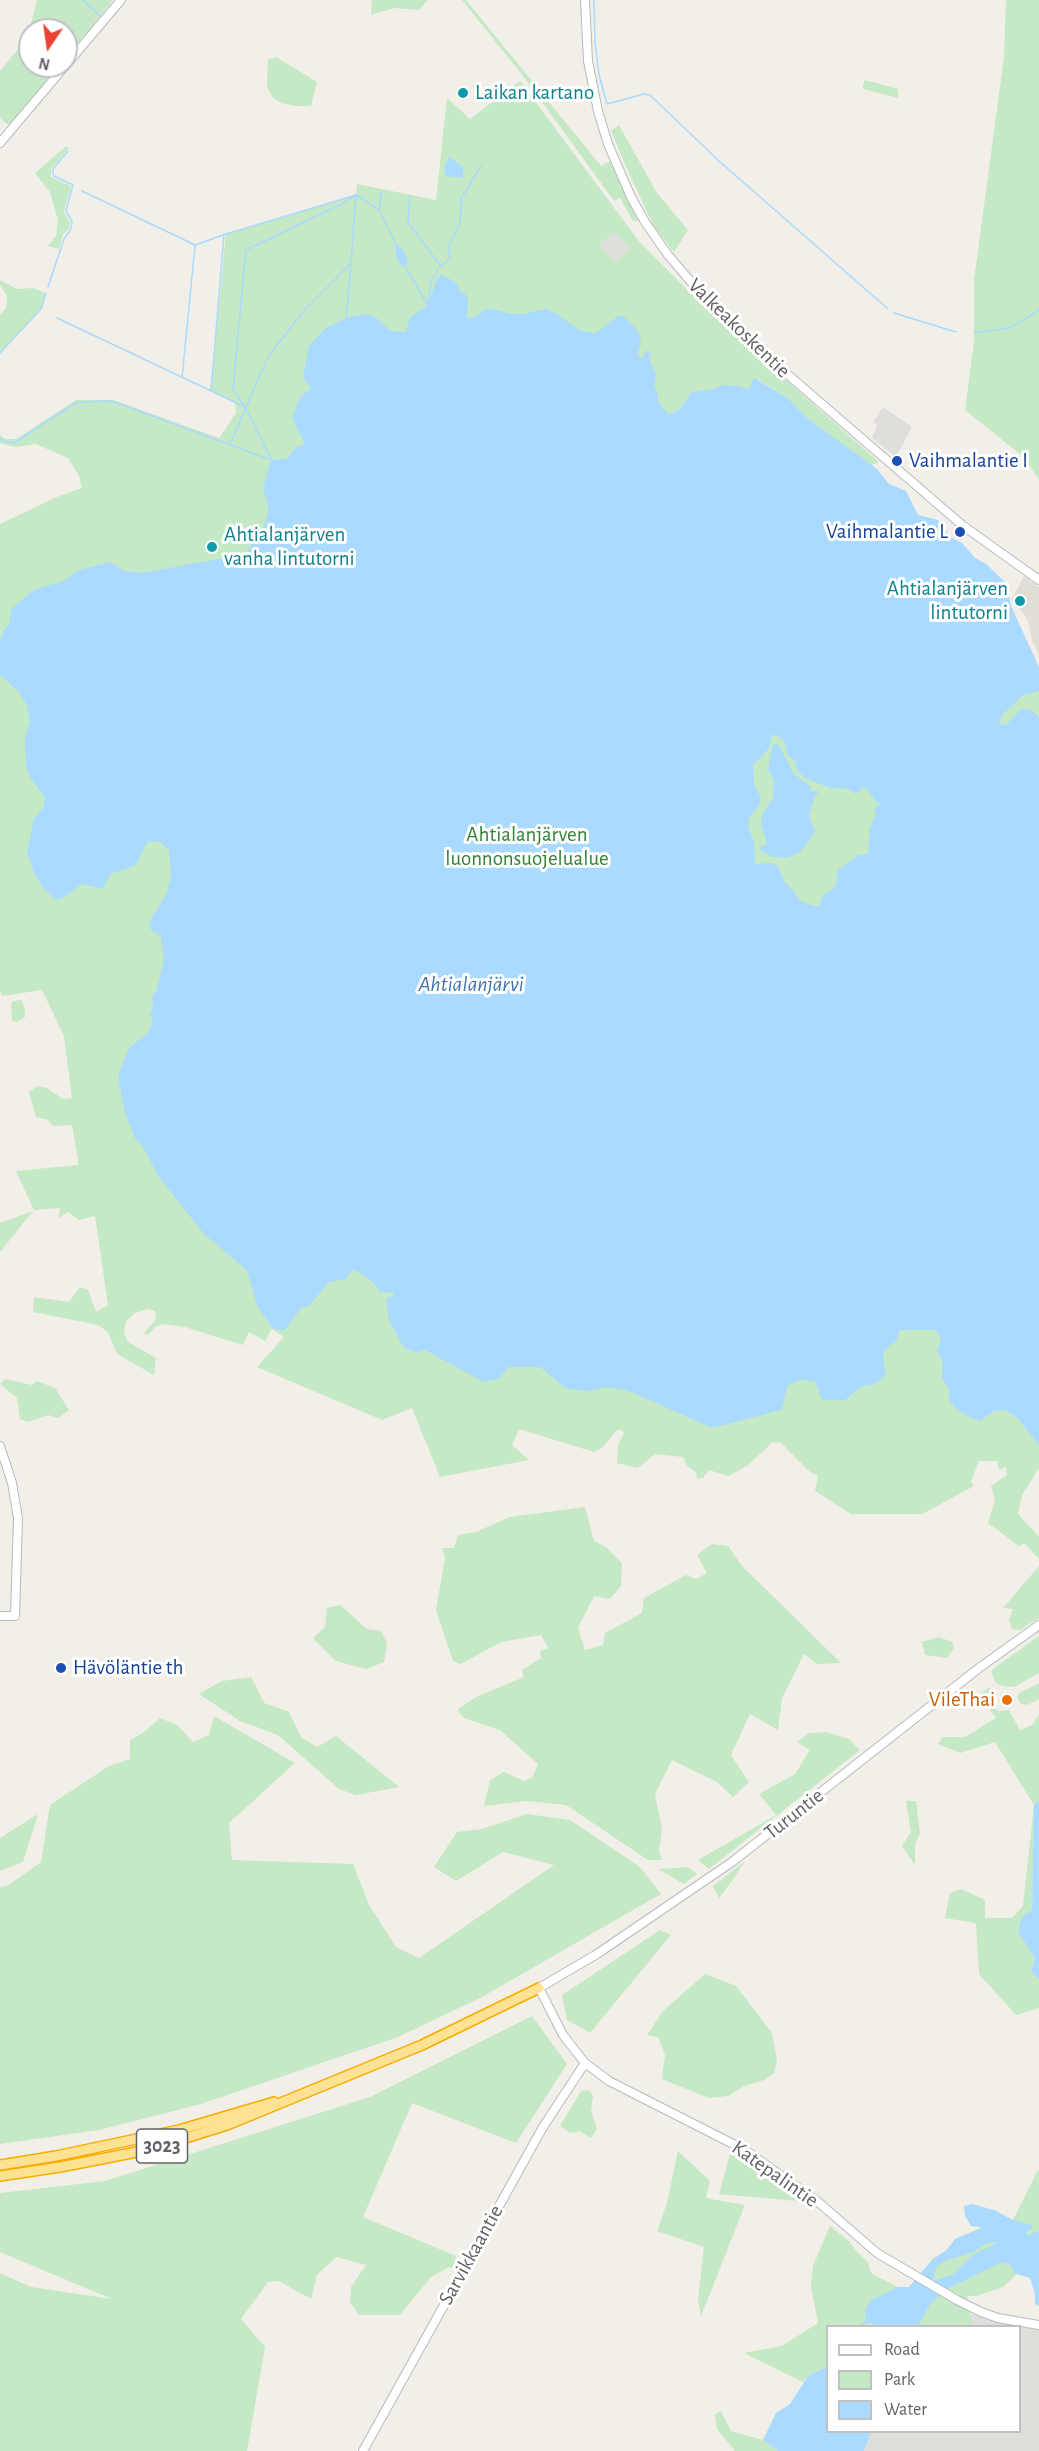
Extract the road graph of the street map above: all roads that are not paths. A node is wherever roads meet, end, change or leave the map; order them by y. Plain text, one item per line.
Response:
1 (121, 0) edge
2 (585, 0) edge
3 (78, 50) edge
4 (54, 78) edge
5 (0, 143) edge
6 (1026, 568) junction
7 (1039, 573) edge
8 (1039, 580) edge
9 (0, 1446) edge
10 (0, 1616) edge
11 (1039, 1625) edge
12 (539, 1988) junction
13 (585, 2063) junction
14 (316, 2088) junction
15 (0, 2165) edge
16 (0, 2176) edge
17 (1039, 2325) edge
18 (363, 2451) edge

1 - 3 street
2 - 6 street, Valkeakoskentie
4 - 5 street
6 - 7 street, Valkeakoskentie
6 - 8 street, Valkeakoskentie
9 - 10 street
11 - 12 street, Turuntie
12 - 13 street, Katepalintie
12 - 14 highway, 3023
13 - 17 street, Katepalintie
13 - 18 street, Sarvikkaantie
14 - 15 highway, 3023
14 - 16 highway, 3023

